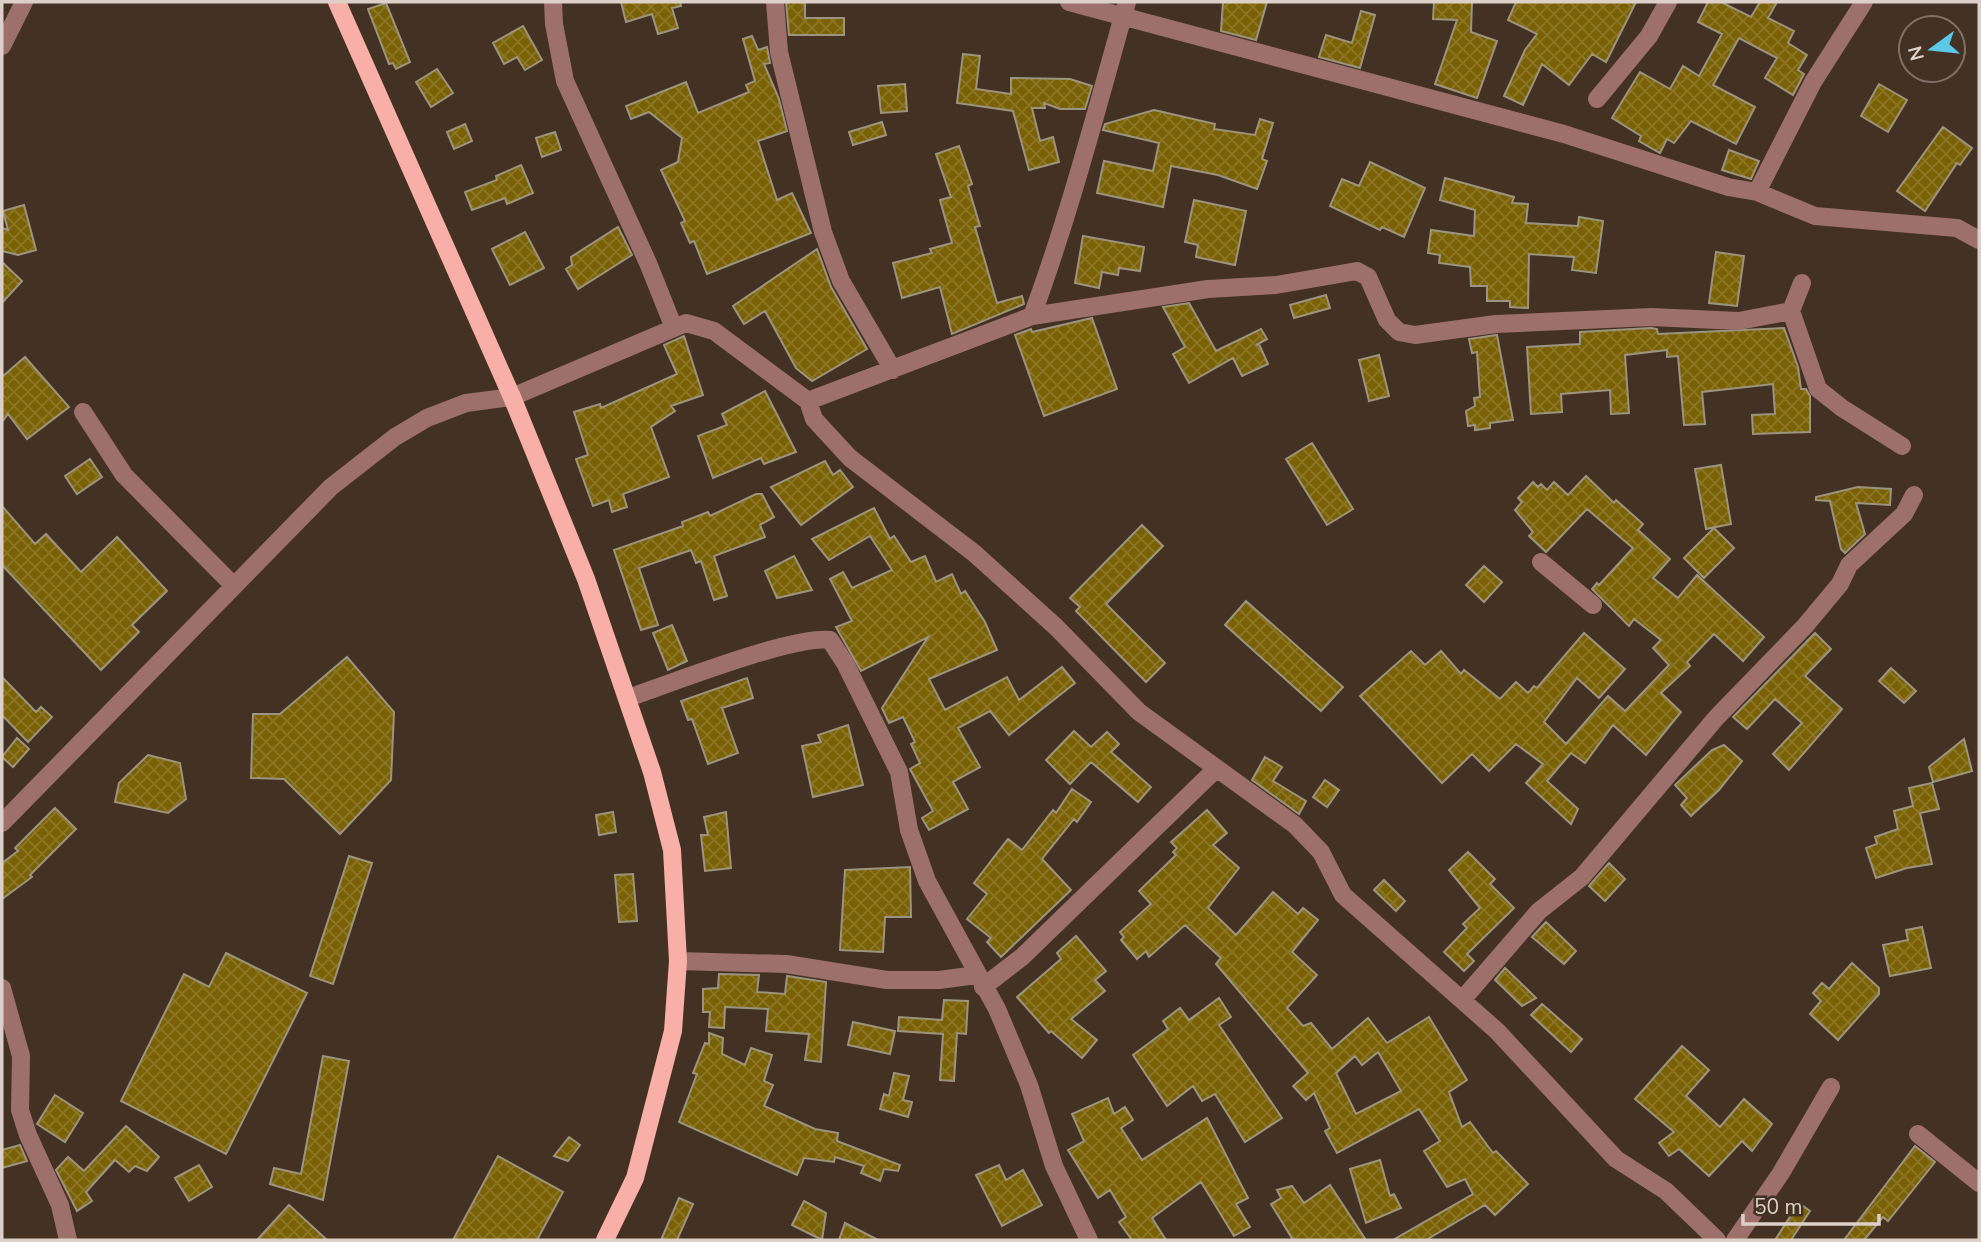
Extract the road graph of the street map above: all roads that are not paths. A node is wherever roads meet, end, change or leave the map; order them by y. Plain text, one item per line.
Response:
1 (24, 2) edge
2 (337, 2) edge
3 (554, 2) edge
4 (775, 2) edge
5 (1069, 2) edge
6 (1668, 2) edge
7 (1864, 2) edge
8 (1125, 9) edge
9 (2, 46) edge
10 (1597, 99) dead end
11 (1757, 192) junction
12 (1979, 240) edge
13 (1802, 284) dead end
14 (1791, 311) junction
15 (1032, 316) junction
16 (674, 328) junction
17 (893, 370) junction
18 (512, 397) junction
19 (808, 401) junction
20 (83, 412) dead end
21 (1902, 446) dead end
22 (1914, 495) dead end
23 (1541, 562) dead end
24 (234, 586) junction
25 (1593, 605) dead end
26 (628, 698) junction
27 (1216, 769) junction
28 (2, 823) edge
29 (678, 961) junction
30 (980, 981) junction
31 (2, 988) edge
32 (1462, 1000) junction
33 (1831, 1087) dead end
34 (1918, 1134) dead end
35 (1979, 1183) edge
36 (68, 1240) edge
37 (605, 1240) edge
38 (1089, 1240) edge
39 (1717, 1240) edge
40 (1735, 1240) edge

1 - 9 street
2 - 18 main road
3 - 16 street
4 - 17 street
5 - 8 street
6 - 10 street
7 - 11 street
8 - 11 street
8 - 15 street
11 - 12 street
13 - 14 street
14 - 15 street
14 - 21 street
15 - 17 street
16 - 18 street
16 - 19 street
17 - 19 street
18 - 24 street
18 - 26 main road
19 - 27 street
20 - 24 street
22 - 32 street
23 - 25 street
24 - 28 street
26 - 29 main road
26 - 30 street
27 - 30 street
27 - 32 street
29 - 30 street
29 - 37 main road
30 - 38 street
31 - 36 street
32 - 39 street
33 - 40 street
34 - 35 street

